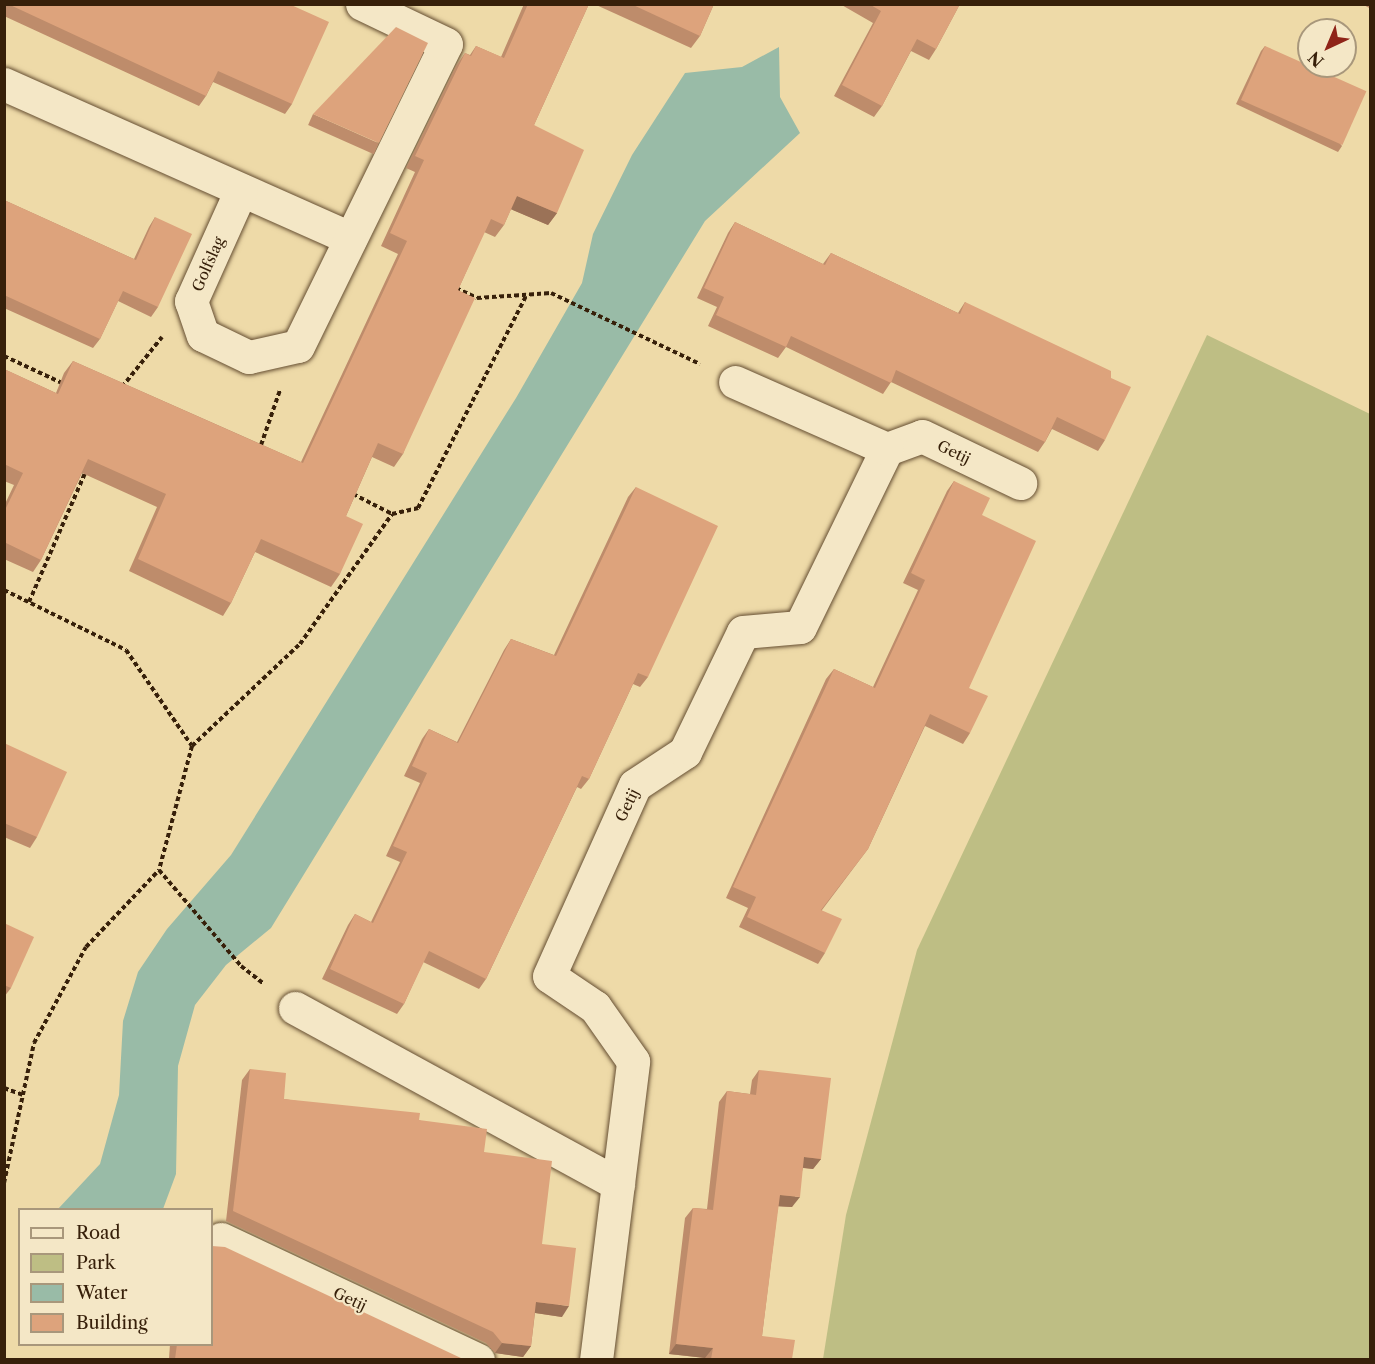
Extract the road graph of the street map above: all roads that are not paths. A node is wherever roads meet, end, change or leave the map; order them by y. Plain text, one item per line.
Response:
1 (362, 4) edge
2 (4, 84) edge
3 (241, 190) junction
4 (350, 238) junction
5 (735, 382) road end
6 (887, 449) junction
7 (1020, 483) dead end
8 (295, 1008) dead end
9 (618, 1185) junction
10 (221, 1239) dead end
11 (478, 1359) edge
12 (596, 1359) edge

1 - 4 street
2 - 3 street
3 - 4 street
3 - 4 street, Golfslag
5 - 6 street
6 - 7 street, Getij
6 - 9 street, Getij
8 - 9 street
9 - 12 street, Getij
10 - 11 street, Getij

